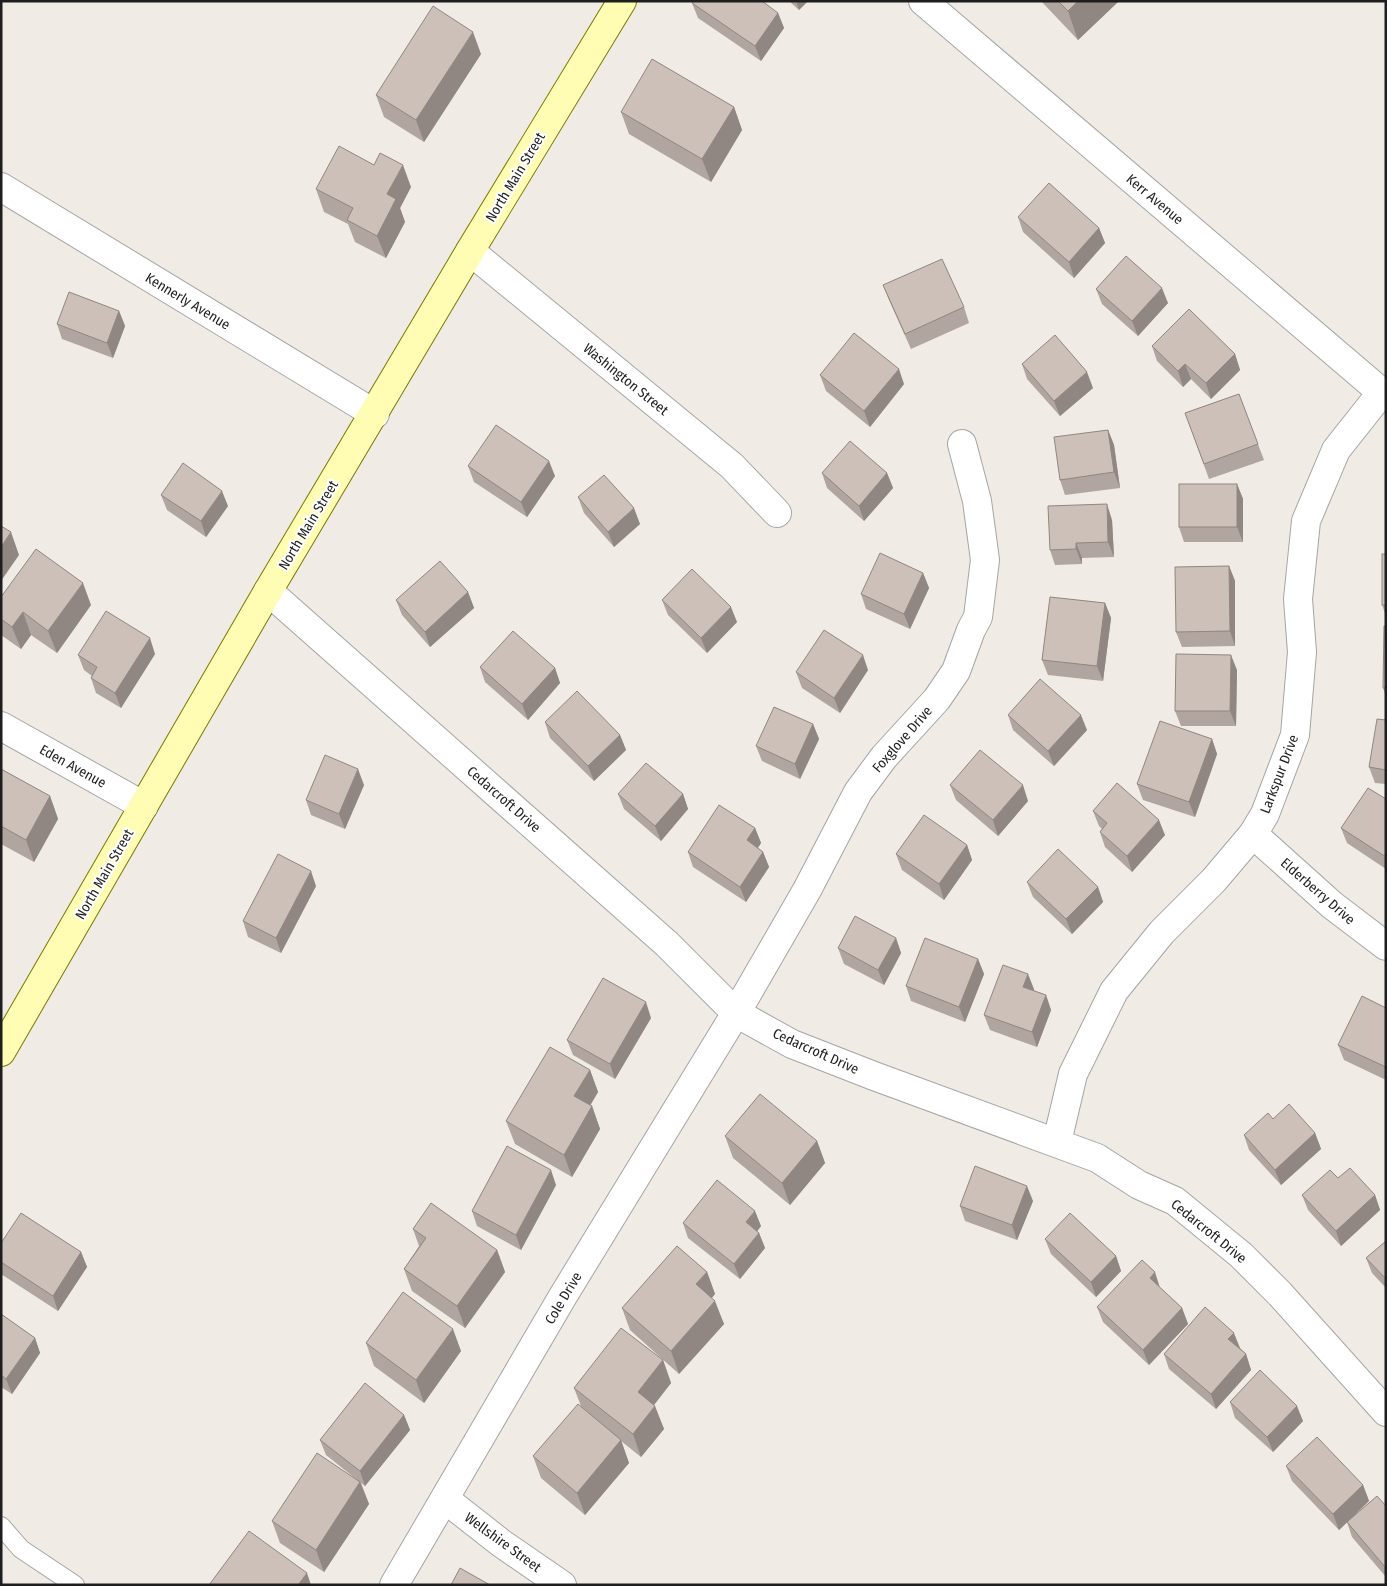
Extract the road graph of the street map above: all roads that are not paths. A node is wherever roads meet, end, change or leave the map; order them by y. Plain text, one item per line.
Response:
1 (622, 1) edge
2 (923, 1) edge
3 (1, 187) edge
4 (470, 251) junction
5 (1384, 394) edge
6 (375, 414) junction
7 (962, 444) dead end
8 (777, 513) dead end
9 (268, 591) junction
10 (1, 726) edge
11 (144, 806) junction
12 (1253, 834) junction
13 (1386, 946) edge
14 (736, 1013) junction
15 (1, 1052) edge
16 (1056, 1142) junction
17 (1386, 1412) edge
18 (445, 1499) junction
19 (1, 1526) edge
20 (75, 1585) edge
21 (394, 1585) edge
22 (562, 1585) edge

1 - 4 main road, North Main Street
2 - 5 street, Kerr Avenue
3 - 6 street, Kennerly Avenue
4 - 6 main road, North Main Street
4 - 8 street, Washington Street
5 - 12 street, Larkspur Drive
6 - 9 main road, North Main Street
7 - 14 street, Foxglove Drive
9 - 11 main road, North Main Street
9 - 14 street, Cedarcroft Drive
10 - 11 street, Eden Avenue
11 - 15 main road, North Main Street
12 - 13 street, Elderberry Drive
12 - 16 street, Larkspur Drive
14 - 16 street, Cedarcroft Drive
14 - 18 street, Cole Drive
16 - 17 street, Cedarcroft Drive
18 - 21 street, Cole Drive
18 - 22 street, Wellshire Street
19 - 20 lane

